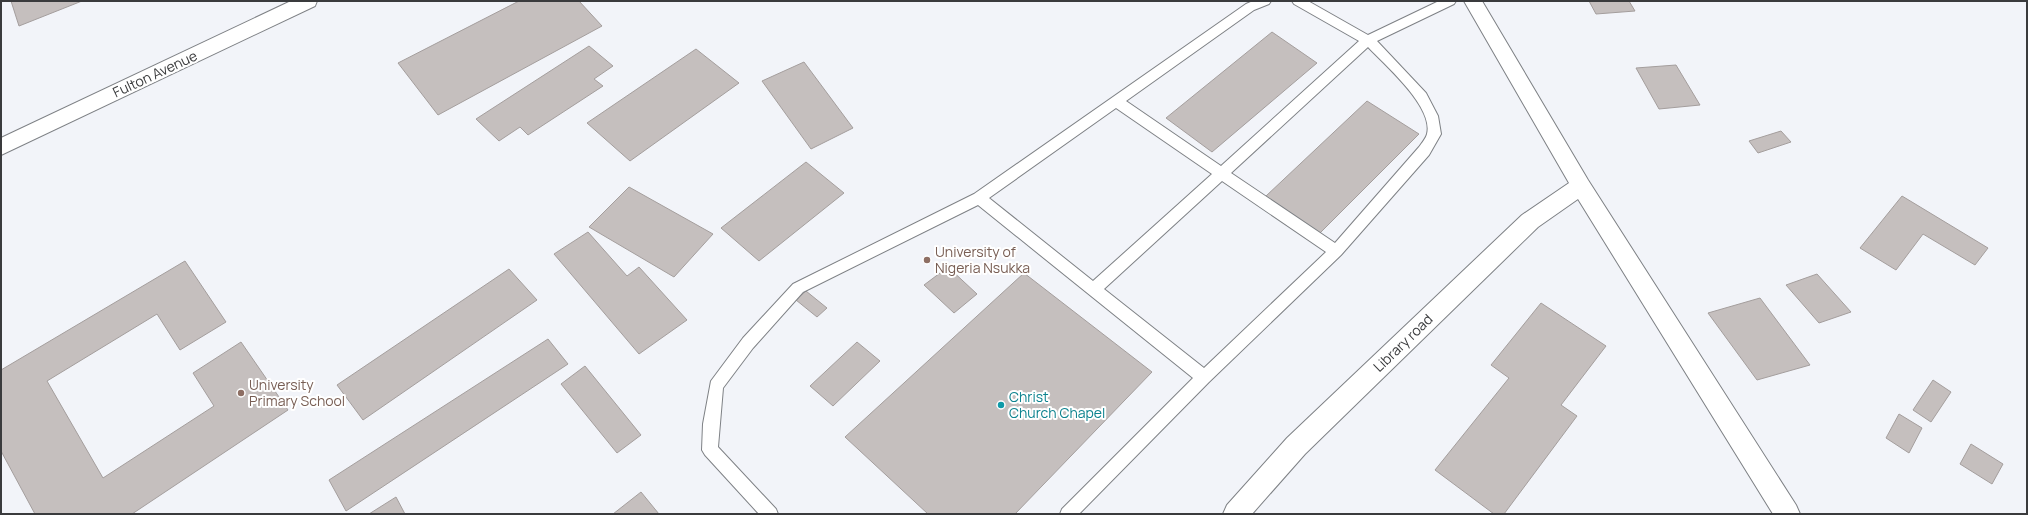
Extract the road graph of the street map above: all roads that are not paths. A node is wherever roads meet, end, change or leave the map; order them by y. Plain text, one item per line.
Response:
1 (308, 1) edge
2 (1265, 1) edge
3 (1298, 1) edge
4 (1450, 1) edge
5 (1474, 1) edge
6 (1368, 40) junction
7 (1116, 102) junction
8 (1, 147) edge
9 (1222, 172) junction
10 (1582, 186) junction
11 (978, 198) junction
12 (1336, 251) junction
13 (1094, 290) junction
14 (1204, 377) junction
15 (770, 514) edge
16 (1068, 514) edge
17 (1236, 514) edge
18 (1787, 514) edge

1 - 8 street, Fulton Avenue
2 - 7 lane
3 - 6 lane
4 - 6 lane
5 - 10 street
6 - 9 lane
6 - 12 lane
7 - 9 lane
7 - 11 lane
9 - 12 lane
9 - 13 lane
10 - 17 street, Library road
10 - 18 street
11 - 13 lane
11 - 15 lane
12 - 14 lane
13 - 14 lane
14 - 16 lane

